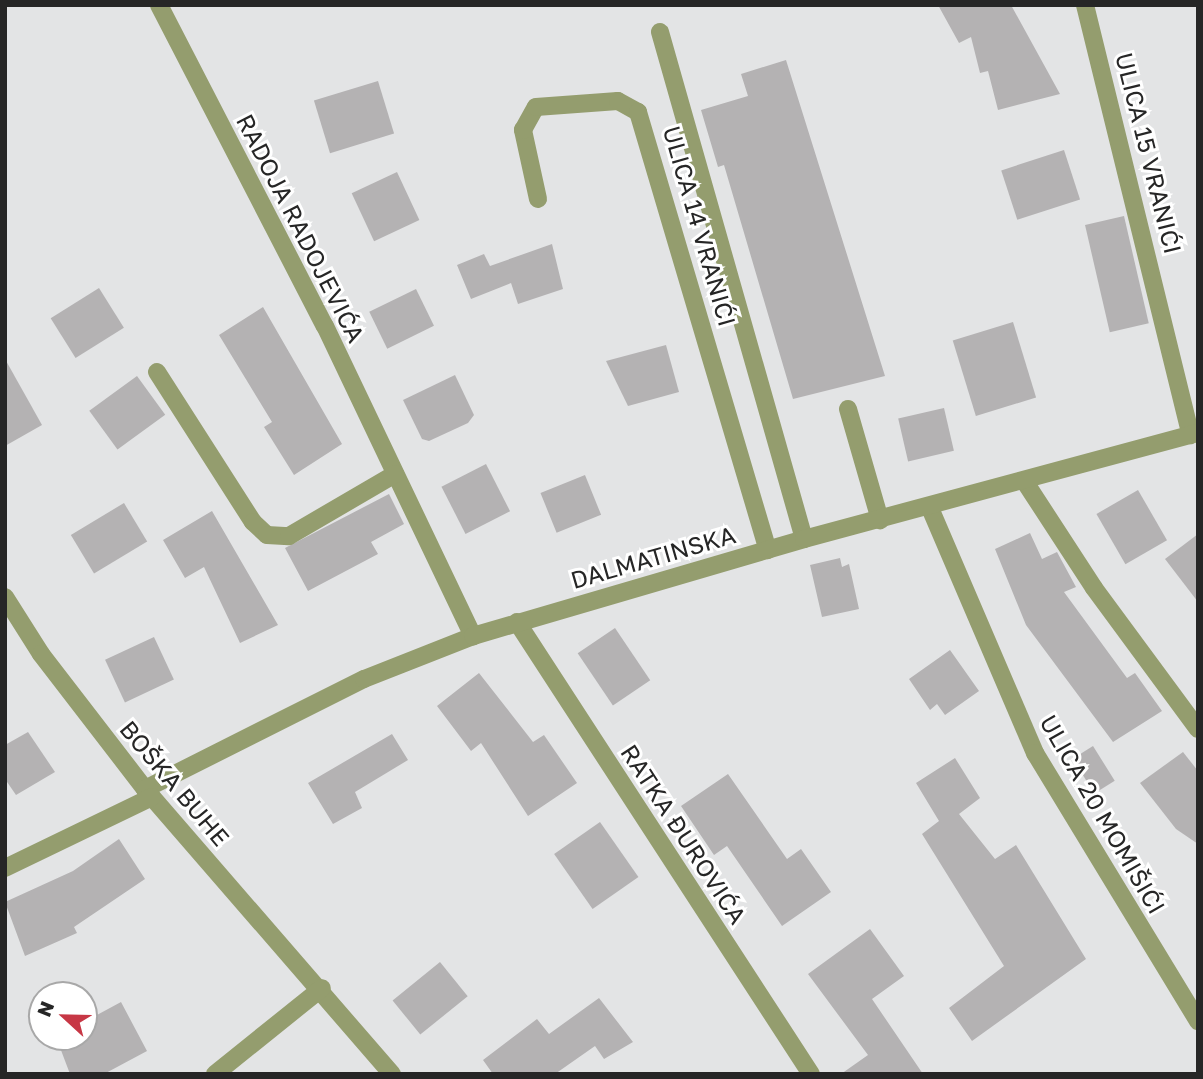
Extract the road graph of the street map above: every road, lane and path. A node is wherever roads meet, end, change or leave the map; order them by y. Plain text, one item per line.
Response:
1 (159, 5) edge
2 (1085, 5) edge
3 (660, 32) dead end
4 (538, 199) dead end
5 (157, 372) dead end
6 (848, 410) dead end
7 (1194, 434) edge
8 (396, 474) junction
9 (1025, 481) junction
10 (929, 508) junction
11 (880, 520) junction
12 (804, 539) junction
13 (768, 550) junction
14 (5, 597) edge
15 (517, 622) junction
16 (473, 636) junction
17 (1198, 729) edge
18 (148, 793) junction
19 (5, 868) edge
20 (323, 988) junction
21 (1198, 1021) edge
22 (215, 1074) edge
23 (392, 1074) edge
24 (811, 1074) edge

1 - 8 street, RADOJA RADOJEVIĆA
2 - 7 street, ULICA 15 VRANIĆI
3 - 12 street
4 - 13 street, ULICA 14 VRANIĆI
5 - 8 street
6 - 11 street
7 - 9 street, DALMATINSKA
8 - 16 street, RADOJA RADOJEVIĆA
9 - 10 street, DALMATINSKA
9 - 17 street
10 - 11 street, DALMATINSKA
10 - 21 street, ULICA 20 MOMIŠIĆI
11 - 12 street, DALMATINSKA
12 - 13 street, DALMATINSKA
13 - 15 street, DALMATINSKA
14 - 18 street, BOŠKA BUHE
15 - 16 street, DALMATINSKA
15 - 24 street, RATKA ĐUROVIĆA
16 - 18 street, DALMATINSKA
18 - 19 street, DALMATINSKA
18 - 20 street, BOŠKA BUHE
20 - 22 street
20 - 23 street, BOŠKA BUHE

